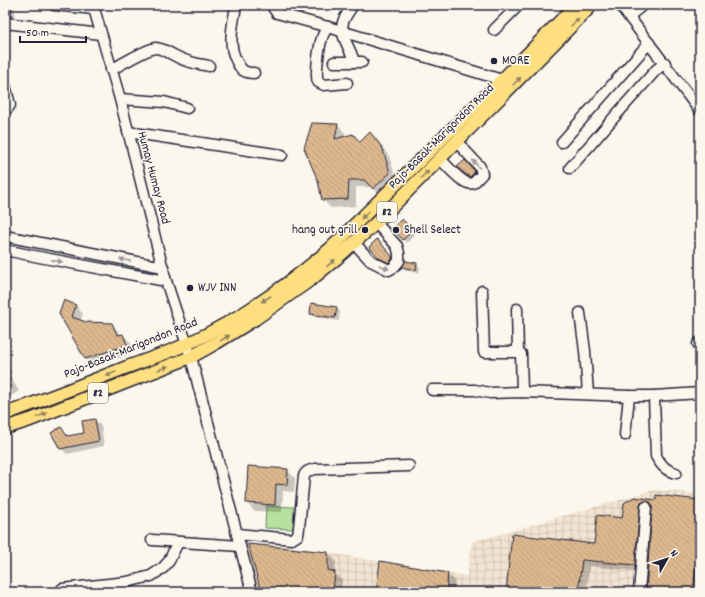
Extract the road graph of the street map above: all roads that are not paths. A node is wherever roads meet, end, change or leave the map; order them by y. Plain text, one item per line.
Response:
1 (54, 5) edge
2 (236, 5) edge
3 (272, 5) edge
4 (353, 5) edge
5 (518, 5) edge
6 (576, 5) edge
7 (592, 5) edge
8 (620, 5) edge
9 (643, 5) edge
10 (93, 7) edge
11 (629, 16) junction
12 (5, 22) edge
13 (328, 27) junction
14 (494, 30) dead end
15 (342, 31) junction
16 (100, 34) junction
17 (649, 43) junction
18 (334, 62) dead end
19 (665, 63) junction
20 (209, 66) dead end
21 (111, 70) junction
22 (254, 73) dead end
23 (502, 80) junction
24 (347, 83) dead end
25 (5, 85) edge
26 (120, 99) junction
27 (187, 108) dead end
28 (5, 109) edge
29 (700, 111) edge
30 (128, 132) junction
31 (457, 142) junction
32 (562, 142) dead end
33 (282, 155) dead end
34 (440, 158) junction
35 (570, 168) dead end
36 (376, 223) junction
37 (5, 236) edge
38 (42, 243) junction
39 (354, 243) junction
40 (5, 250) edge
41 (39, 257) junction
42 (163, 267) junction
43 (166, 281) junction
44 (482, 291) dead end
45 (517, 309) dead end
46 (580, 313) dead end
47 (186, 344) junction
48 (518, 352) junction
49 (191, 357) junction
50 (432, 390) dead end
51 (522, 392) junction
52 (700, 393) edge
53 (588, 394) junction
54 (629, 396) junction
55 (654, 396) junction
56 (5, 414) edge
57 (5, 428) edge
58 (625, 435) dead end
59 (409, 466) dead end
60 (676, 473) dead end
61 (646, 507) dead end
62 (237, 534) junction
63 (152, 540) dead end
64 (178, 542) junction
65 (240, 546) junction
66 (62, 589) dead end
67 (252, 592) edge
68 (639, 592) edge

1 - 10 street
2 - 22 street
3 - 13 street
4 - 15 street
5 - 14 street
6 - 23 main road, Pajo-Basak-Marigondon Road / 82
31 -> 7 main road, Pajo-Basak-Marigondon Road / 82
8 - 11 street
9 - 11 street
10 - 16 street, Humay Humay Road
11 - 17 street
12 - 16 street
13 - 15 street
13 - 24 street
15 - 18 street
15 - 23 street
16 - 21 street, Humay Humay Road
17 - 19 street
17 - 32 street
19 - 29 street
19 - 35 street
20 - 21 street
21 - 26 street, Humay Humay Road
23 -> 47 main road, Pajo-Basak-Marigondon Road / 82
25 - 28 street
26 - 27 street
26 - 30 street, Humay Humay Road
30 - 33 street
30 - 42 street, Humay Humay Road
31 - 34 main road, Pajo-Basak-Marigondon Road / 82
34 -> 31 street
36 -> 34 main road, Pajo-Basak-Marigondon Road / 82
36 - 39 main road, Pajo-Basak-Marigondon Road / 82
39 -> 36 street
37 - 38 street
38 - 41 street
42 -> 38 street
49 -> 39 main road, Pajo-Basak-Marigondon Road / 82
40 - 41 street
41 -> 43 street
42 - 43 street, Humay Humay Road
43 - 47 street, Humay Humay Road
44 - 48 street
45 - 48 street
46 - 53 street
47 - 49 street, Humay Humay Road
47 -> 56 main road, Pajo-Basak-Marigondon Road / 82
48 - 51 street
57 -> 49 main road, Pajo-Basak-Marigondon Road / 82
49 - 62 street, Humay Humay Road
50 - 51 street
51 - 53 street
52 - 55 street
53 - 54 street
54 - 55 street
54 - 58 street
55 - 60 street
59 - 62 street
61 - 68 street
62 - 65 street, Humay Humay Road
63 - 64 street
64 - 65 street
64 - 66 street
65 - 67 street, Humay Humay Road

